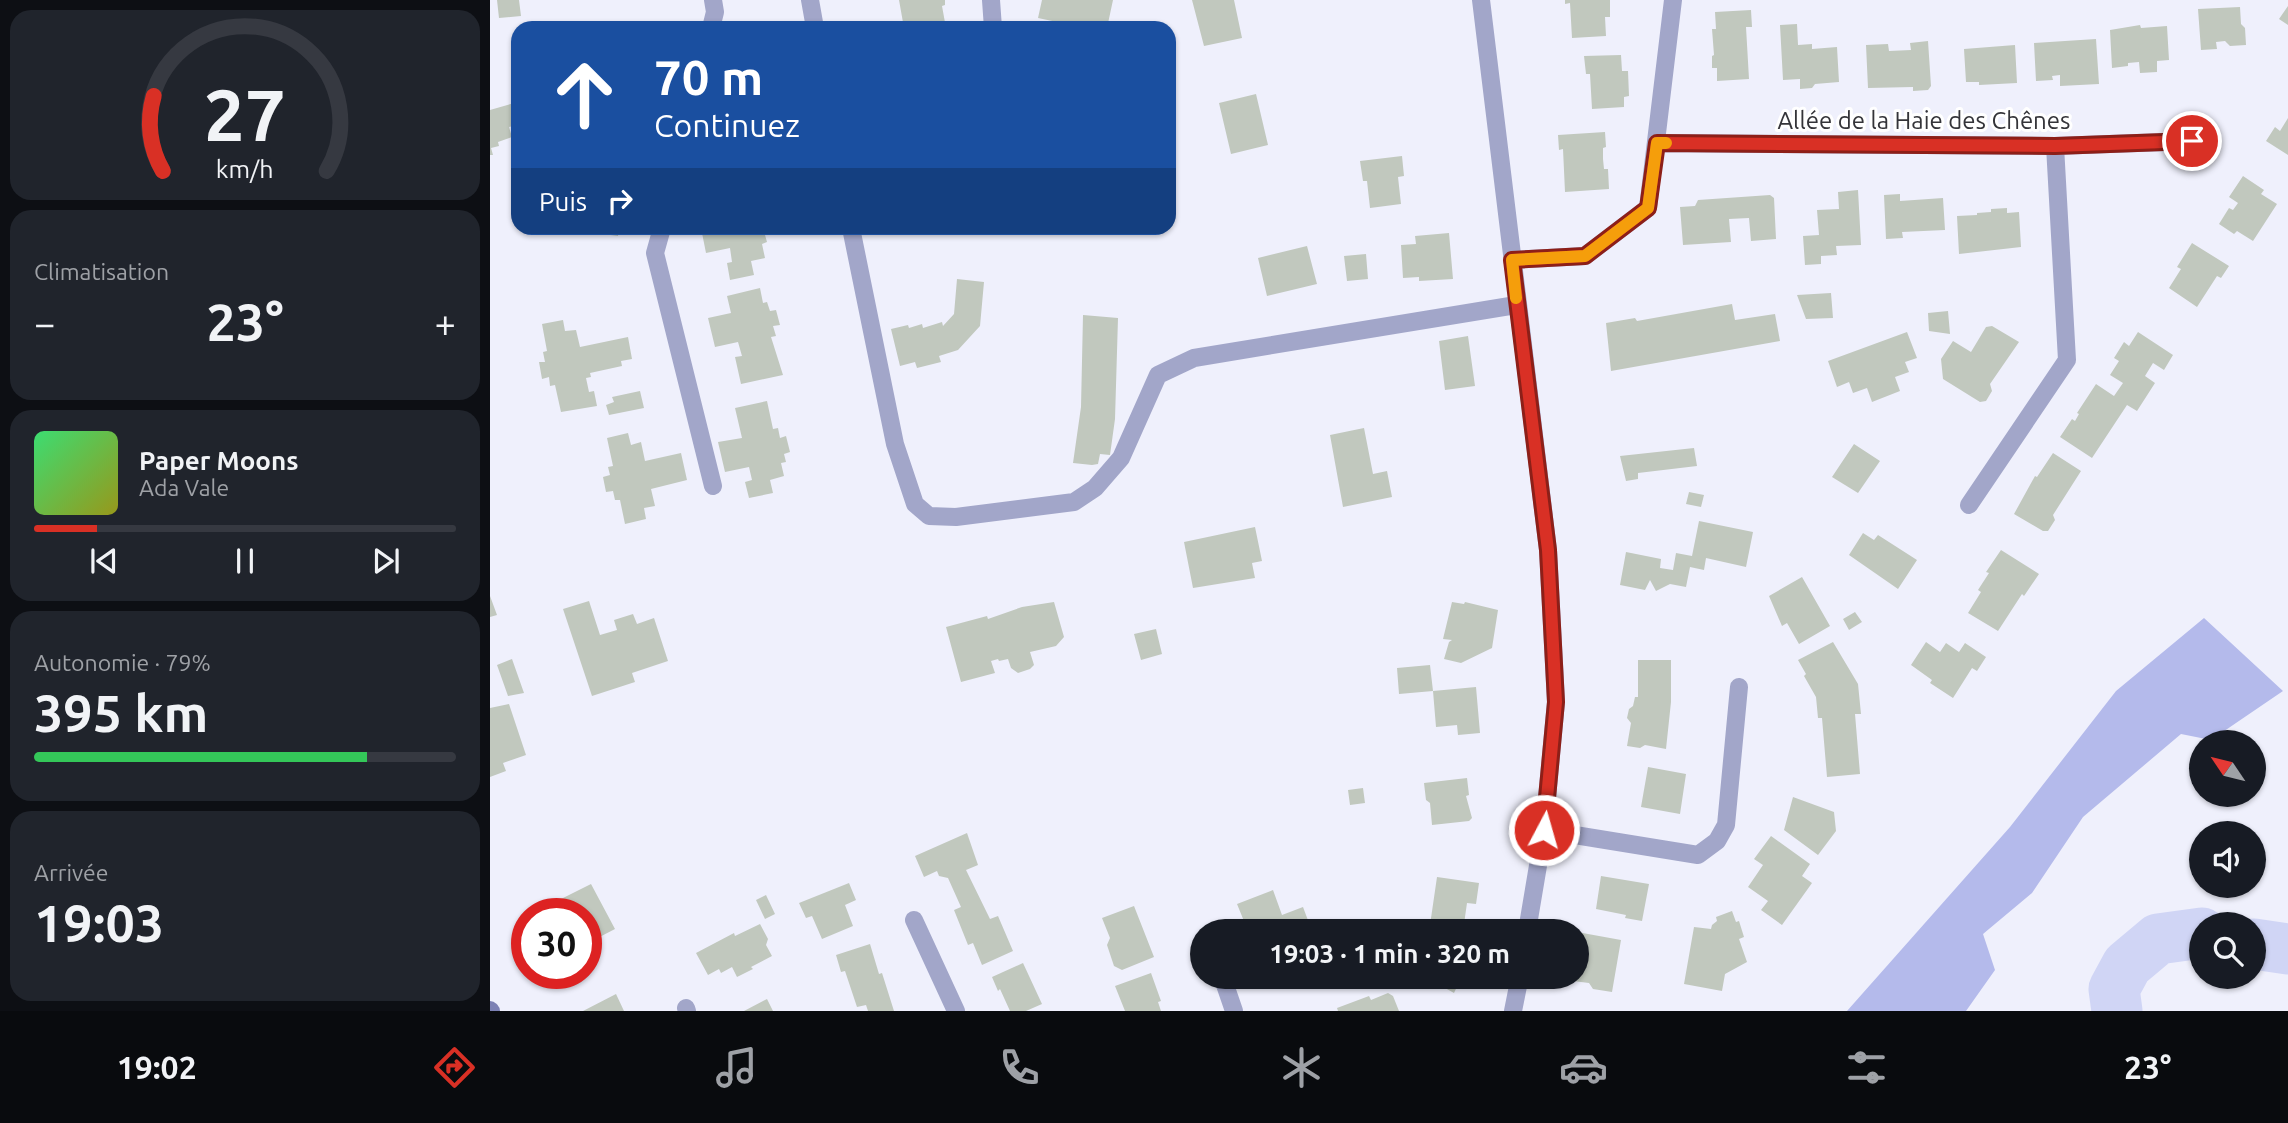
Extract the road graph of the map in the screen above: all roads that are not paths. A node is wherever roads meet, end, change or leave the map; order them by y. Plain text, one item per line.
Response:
1 (810, 0) edge
2 (991, 0) edge
3 (1480, 0) edge
4 (1673, 0) edge
5 (814, 21) edge
6 (992, 21) edge
7 (2192, 141) dead end
8 (1657, 143) junction
9 (2055, 146) junction
10 (660, 235) edge
11 (852, 235) edge
12 (1512, 260) junction
13 (1516, 305) junction
14 (713, 486) dead end
15 (1969, 505) dead end
16 (1739, 687) dead end
17 (1544, 830) junction
18 (1529, 919) edge
19 (914, 920) dead end
20 (1226, 989) edge
21 (1517, 989) edge
22 (956, 1011) edge
23 (1234, 1011) edge
24 (1513, 1011) edge

1 - 5 street
2 - 6 street
3 - 12 street
4 - 8 street
7 - 9 street, Allée de la Haie des Chênes
8 - 9 street, Allée de la Haie des Chênes
8 - 12 street
9 - 15 street
10 - 14 street
11 - 13 street
12 - 13 street
13 - 17 street
16 - 17 street
17 - 18 street
19 - 22 street
20 - 23 street
21 - 24 street

